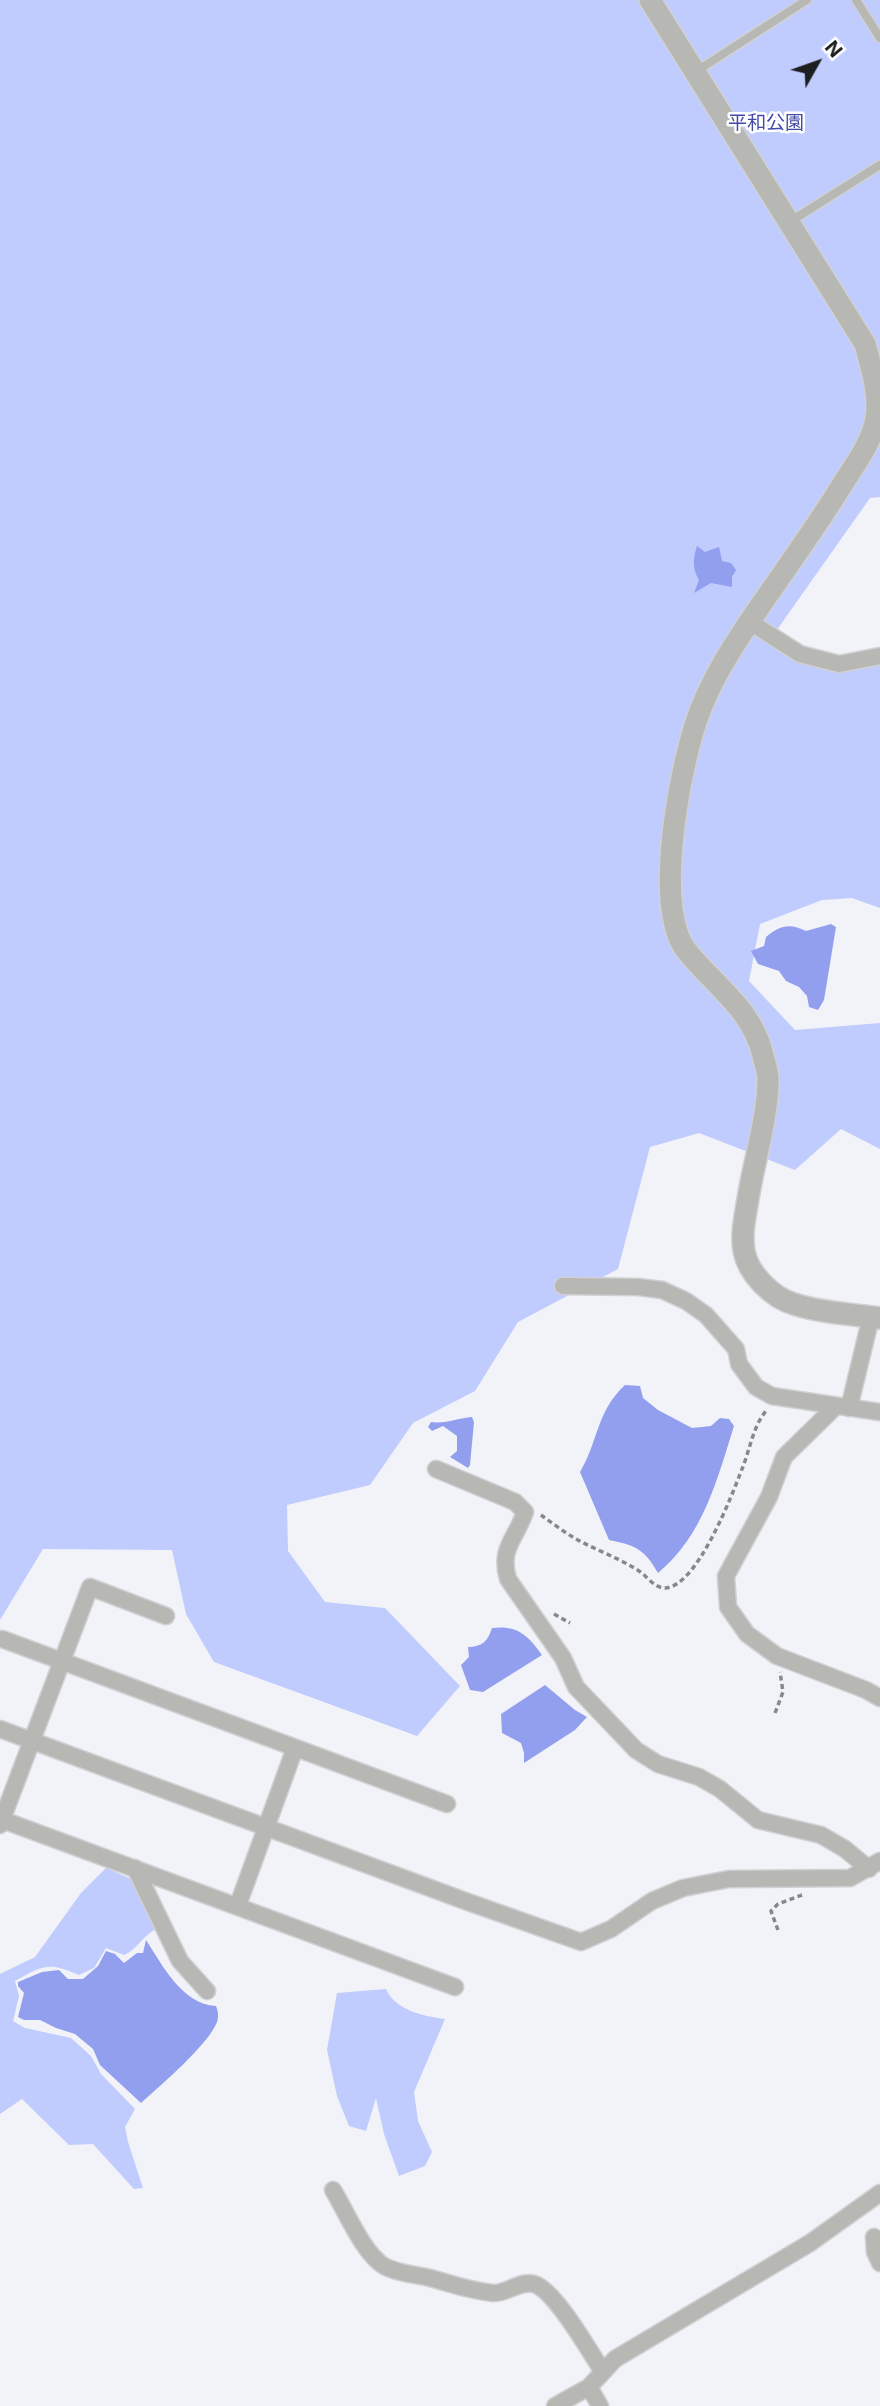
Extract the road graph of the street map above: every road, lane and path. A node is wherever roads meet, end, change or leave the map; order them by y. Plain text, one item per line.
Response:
1 (650, 0) edge
2 (807, 0) edge
3 (856, 0) edge
4 (880, 38) edge
5 (695, 72) junction
6 (880, 165) edge
7 (790, 222) junction
8 (750, 622) junction
9 (880, 656) edge
10 (564, 1286) dead end
11 (875, 1318) edge
12 (786, 1398) junction
13 (843, 1407) junction
14 (880, 1412) edge
15 (436, 1469) dead end
16 (525, 1512) junction
17 (166, 1616) dead end
18 (2, 1639) dead end
19 (777, 1656) junction
20 (62, 1662) junction
21 (880, 1698) edge
22 (775, 1713) dead end
23 (0, 1729) edge
24 (32, 1741) junction
25 (295, 1748) junction
26 (447, 1804) dead end
27 (1, 1822) edge
28 (267, 1828) junction
29 (874, 1865) edge
30 (135, 1868) junction
31 (814, 1891) dead end
32 (238, 1905) junction
33 (778, 1930) dead end
34 (455, 1987) dead end
35 (206, 1991) dead end
36 (333, 2190) dead end
37 (880, 2193) edge
38 (874, 2237) dead end
39 (880, 2263) edge
40 (603, 2372) junction
41 (589, 2387) junction
42 (555, 2406) edge
43 (600, 2406) edge

1 - 5 street
2 - 5 lane
3 - 4 lane
5 - 7 street
6 - 7 lane
7 - 8 street
8 - 9 street
8 - 11 street
10 - 12 street
11 - 13 street
12 - 13 street
12 - 16 path
13 - 14 street
13 - 19 street
15 - 16 street
16 - 29 street
17 - 20 street
18 - 20 street
19 - 21 street
19 - 22 path
20 - 24 street
20 - 25 street
23 - 24 street
24 - 27 street
24 - 28 street
25 - 26 street
25 - 28 street
27 - 30 street
28 - 29 street
28 - 32 street
30 - 32 street
30 - 35 street
31 - 33 path
32 - 34 street
36 - 40 street
37 - 40 street
38 - 39 street
40 - 41 street
41 - 42 street
41 - 43 street

